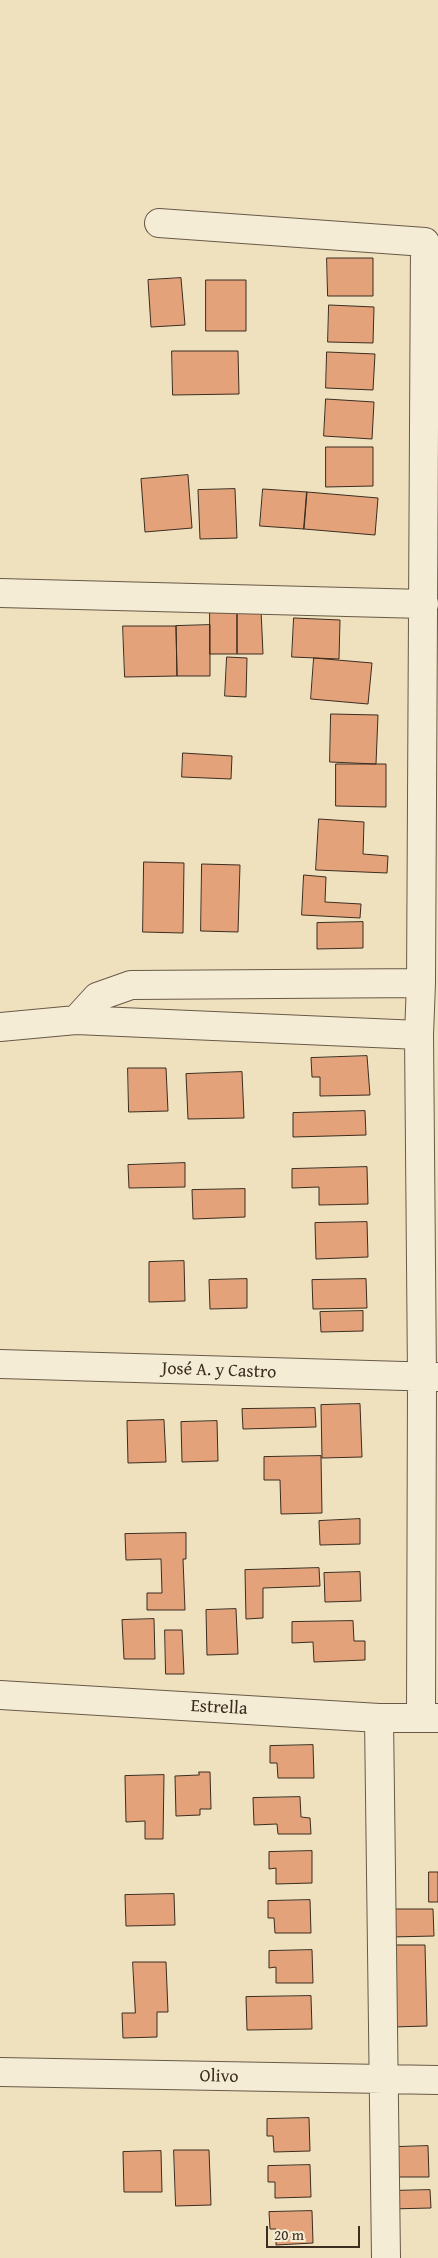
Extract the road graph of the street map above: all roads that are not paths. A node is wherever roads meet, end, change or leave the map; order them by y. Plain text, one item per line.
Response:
1 (158, 223) dead end
2 (0, 593) edge
3 (424, 604) junction
4 (421, 983) junction
5 (76, 1020) junction
6 (0, 1027) edge
7 (419, 1035) junction
8 (0, 1364) edge
9 (430, 1377) edge
10 (0, 1695) edge
11 (379, 1718) junction
12 (429, 1718) edge
13 (0, 2072) edge
14 (382, 2080) junction
15 (438, 2080) edge
16 (386, 2258) edge

1 - 3 street
2 - 3 street
3 - 4 street
4 - 5 street
4 - 7 street
5 - 6 street
5 - 7 street
7 - 9 street
8 - 9 street, José A. y Castro
9 - 12 street
10 - 11 street, Estrella
11 - 12 street, Estrella
11 - 14 street
13 - 14 street, Olivo
14 - 15 street, Olivo
14 - 16 street

